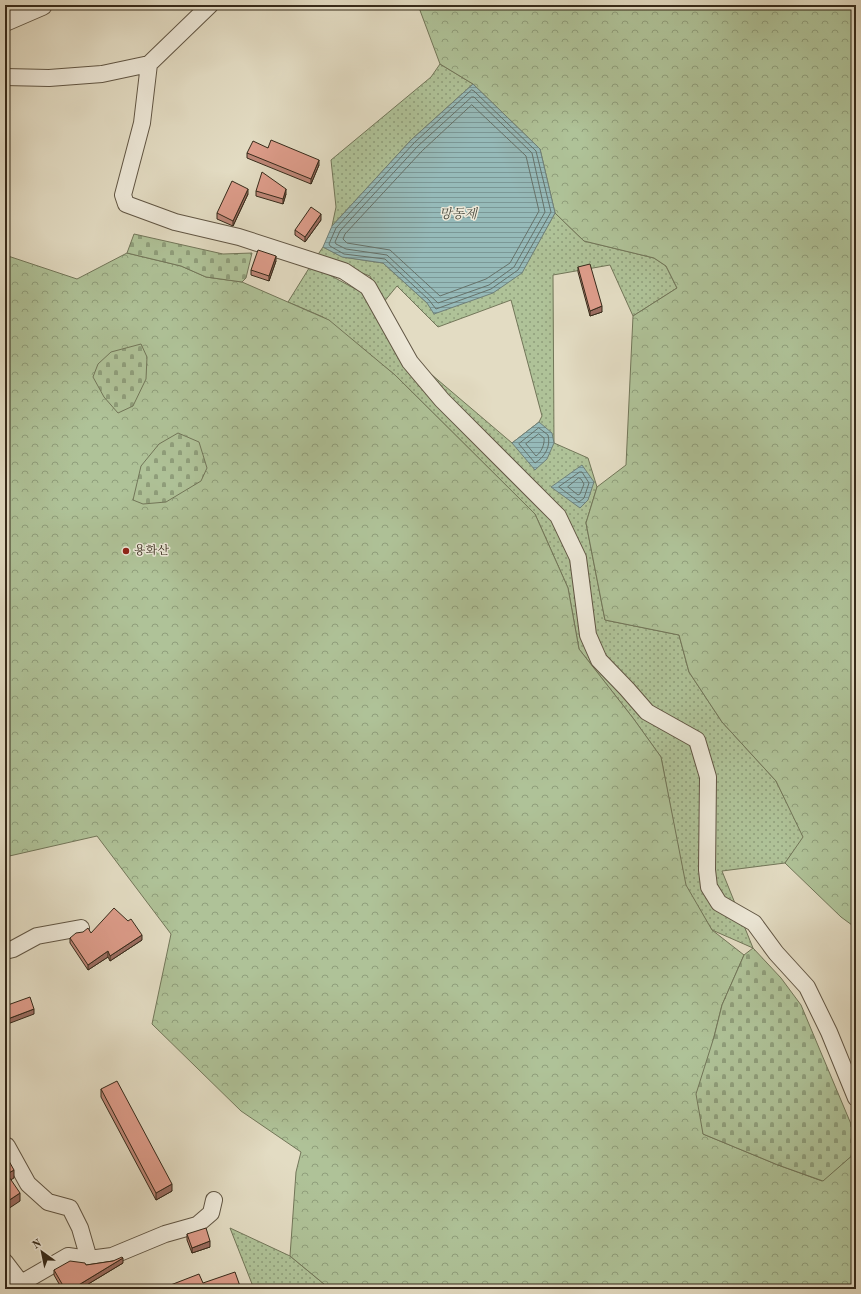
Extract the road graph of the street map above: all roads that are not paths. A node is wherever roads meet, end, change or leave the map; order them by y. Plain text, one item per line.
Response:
1 (42, 5) edge
2 (210, 5) edge
3 (5, 21) edge
4 (149, 64) junction
5 (5, 77) edge
6 (81, 928) dead end
7 (5, 951) edge
8 (856, 1098) edge
9 (7, 1146) dead end
10 (214, 1200) dead end
11 (89, 1259) junction
12 (5, 1262) edge
13 (18, 1287) edge

1 - 3 street
2 - 4 street
4 - 5 street
4 - 8 street
6 - 7 street
9 - 11 street
10 - 11 street
11 - 13 street
12 - 13 street

